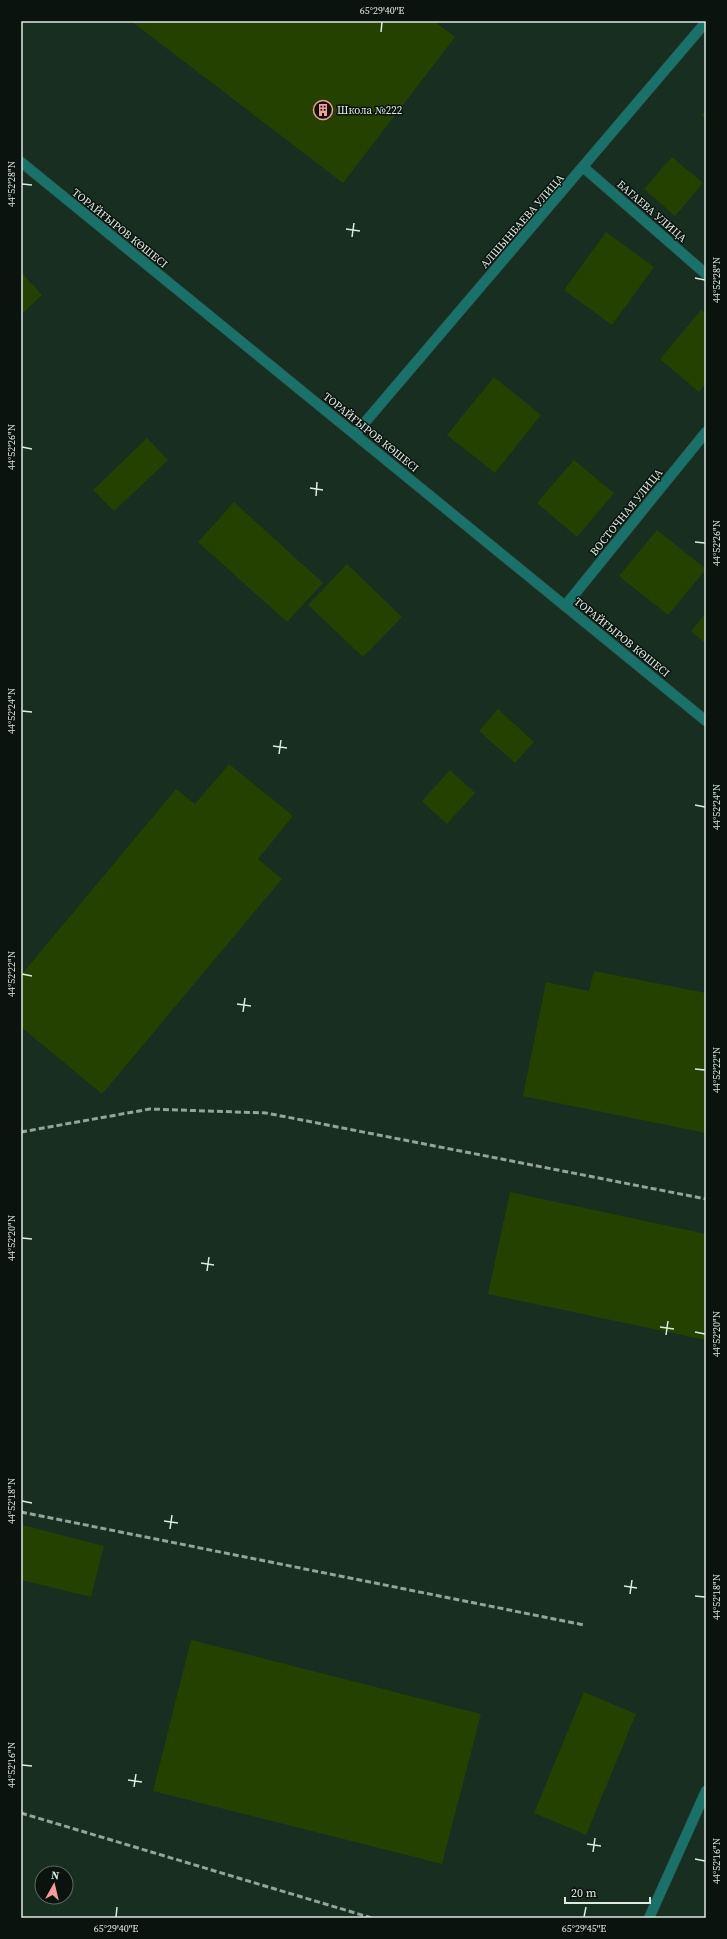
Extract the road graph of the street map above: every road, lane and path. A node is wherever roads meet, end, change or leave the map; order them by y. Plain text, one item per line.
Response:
1 (706, 22) edge
2 (21, 162) edge
3 (583, 167) junction
4 (706, 274) edge
5 (706, 432) edge
6 (355, 434) junction
7 (565, 606) junction
8 (706, 721) edge
9 (706, 1791) edge
10 (649, 1918) edge

1 - 3 street, АЛШЫНБАЕВА УЛИЦА
2 - 6 street, ТОРАЙҒЫРОВ КӨШЕСІ
3 - 4 street, БАГАЕВА УЛИЦА
3 - 6 street, АЛШЫНБАЕВА УЛИЦА
5 - 7 street, ВОСТОЧНАЯ УЛИЦА
6 - 7 street, ТОРАЙҒЫРОВ КӨШЕСІ
7 - 8 street, ТОРАЙҒЫРОВ КӨШЕСІ
9 - 10 street

